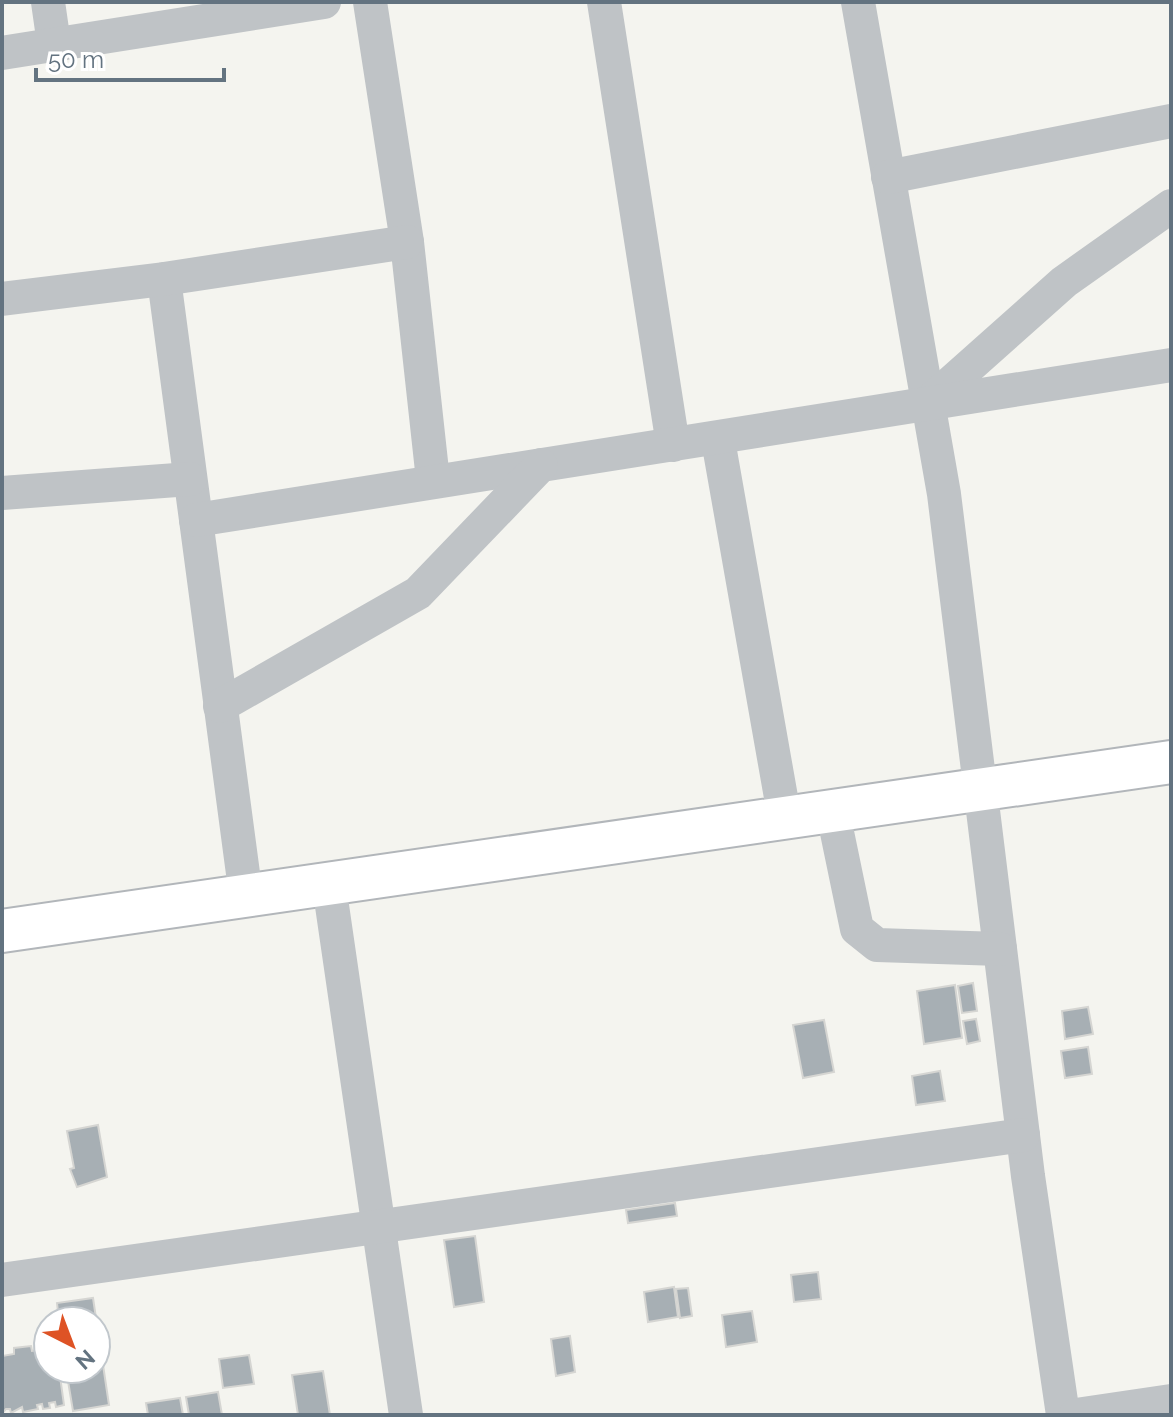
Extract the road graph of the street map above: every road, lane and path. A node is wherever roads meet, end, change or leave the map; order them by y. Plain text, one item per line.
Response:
1 (48, 2) edge
2 (324, 2) edge
3 (370, 2) edge
4 (604, 2) edge
5 (858, 2) edge
6 (54, 44) junction
7 (2, 53) edge
8 (1171, 121) edge
9 (888, 177) junction
10 (1171, 206) edge
11 (407, 242) junction
12 (164, 279) junction
13 (2, 299) edge
14 (1171, 365) edge
15 (927, 404) junction
16 (718, 440) junction
17 (673, 445) junction
18 (541, 465) junction
19 (190, 479) junction
20 (433, 480) junction
21 (2, 493) edge
22 (196, 520) junction
23 (220, 706) junction
24 (1171, 762) edge
25 (980, 791) junction
26 (833, 813) junction
27 (785, 820) junction
28 (329, 885) junction
29 (246, 896) junction
30 (2, 931) edge
31 (1000, 949) junction
32 (1023, 1135) junction
33 (378, 1227) junction
34 (2, 1280) edge
35 (1171, 1401) edge
36 (406, 1415) edge
37 (1063, 1415) edge
38 (1076, 1415) edge

1 - 6 street
2 - 6 street
3 - 11 street
4 - 17 street
5 - 9 street
6 - 7 street
8 - 9 street
9 - 15 street
10 - 15 street
11 - 12 street
11 - 20 street
12 - 13 street
12 - 19 street
14 - 15 street
15 - 16 street
15 - 25 street
16 - 17 street
16 - 27 street
17 - 18 street
18 - 20 street
18 - 23 street
19 - 21 street
19 - 22 street
20 - 22 street
22 - 23 street
23 - 29 street
24 - 25 main road
25 - 26 main road
25 - 31 street
26 - 27 main road
26 - 31 street
27 - 28 main road
28 - 29 main road
28 - 33 street
29 - 30 main road
31 - 32 street
32 - 33 street
32 - 37 street
33 - 34 street
33 - 36 street
35 - 38 street

